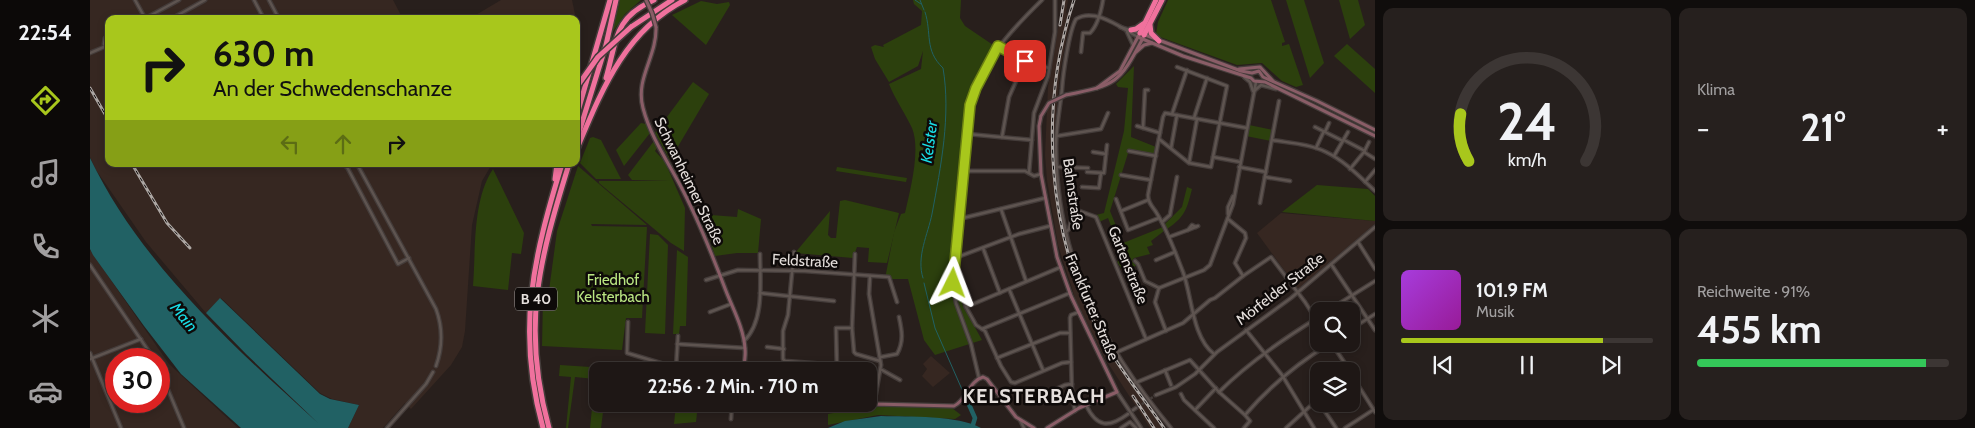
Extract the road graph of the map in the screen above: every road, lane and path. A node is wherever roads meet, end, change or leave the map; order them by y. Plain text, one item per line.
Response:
1 (135, 0) edge
2 (179, 0) edge
3 (205, 0) edge
4 (254, 0) edge
5 (269, 0) edge
6 (616, 0) edge
7 (646, 0) edge
8 (654, 0) edge
9 (672, 0) edge
10 (685, 0) edge
11 (1042, 0) edge
12 (1055, 0) edge
13 (1103, 0) edge
14 (1156, 0) edge
15 (1162, 0) edge
16 (610, 1) edge
17 (143, 15) edge
18 (152, 15) edge
19 (178, 15) edge
20 (262, 15) edge
21 (277, 15) edge
22 (1099, 17) junction
23 (1147, 23) junction
24 (1129, 31) junction
25 (1141, 36) junction
26 (105, 39) edge
27 (1158, 41) junction
28 (1152, 43) junction
29 (998, 46) junction
30 (1133, 46) junction
31 (104, 47) joint
32 (1080, 52) dead end
33 (90, 53) edge
34 (1134, 54) junction
35 (1025, 61) junction
36 (1177, 66) dead end
37 (1049, 68) junction
38 (1236, 68) junction
39 (1187, 70) junction
40 (1238, 74) junction
41 (1252, 75) junction
42 (1207, 78) junction
43 (1260, 80) junction
44 (580, 82) edge
45 (1275, 83) junction
46 (603, 88) junction
47 (1095, 89) junction
48 (1148, 90) dead end
49 (1278, 90) junction
50 (1254, 92) junction
51 (1280, 101) dead end
52 (580, 104) edge
53 (1108, 113) dead end
54 (1172, 114) junction
55 (1177, 115) junction
56 (1196, 118) junction
57 (1220, 123) junction
58 (1329, 123) dead end
59 (1137, 126) dead end
60 (1315, 127) dead end
61 (1143, 128) junction
62 (1247, 128) junction
63 (580, 129) edge
64 (1375, 130) edge
65 (1324, 132) junction
66 (1348, 132) dead end
67 (968, 134) junction
68 (1160, 134) junction
69 (1057, 136) junction
70 (1375, 136) edge
71 (1002, 137) junction
72 (1159, 139) junction
73 (1032, 140) junction
74 (1272, 140) junction
75 (1344, 141) junction
76 (580, 142) edge
77 (1369, 142) dead end
78 (1107, 145) dead end
79 (1171, 148) junction
80 (1316, 148) junction
81 (1129, 151) dead end
82 (1365, 151) junction
83 (1093, 152) dead end
84 (1106, 154) junction
85 (1156, 156) junction
86 (1334, 156) junction
87 (1213, 157) junction
88 (1375, 159) edge
89 (1240, 162) junction
90 (1189, 163) junction
91 (347, 167) edge
92 (358, 167) edge
93 (556, 167) edge
94 (561, 167) edge
95 (569, 167) edge
96 (1057, 167) junction
97 (1239, 167) junction
98 (1350, 168) junction
99 (1375, 170) edge
100 (964, 171) junction
101 (1266, 172) junction
102 (1029, 173) junction
103 (1102, 173) junction
104 (1040, 174) junction
105 (1121, 175) dead end
106 (1177, 177) dead end
107 (1265, 177) junction
108 (1151, 180) junction
109 (1290, 181) dead end
110 (1365, 182) junction
111 (1082, 187) dead end
112 (1092, 188) junction
113 (1375, 191) edge
114 (1091, 192) dead end
115 (553, 194) junction
116 (1045, 198) junction
117 (1116, 200) dead end
118 (1148, 200) junction
119 (1260, 203) dead end
120 (1000, 209) junction
121 (1121, 211) junction
122 (1228, 217) junction
123 (1159, 218) junction
124 (959, 219) junction
125 (1162, 222) junction
126 (1050, 226) junction
127 (1197, 227) dead end
128 (1375, 227) edge
129 (1066, 232) junction
130 (1170, 237) junction
131 (1010, 238) junction
132 (1358, 242) junction
133 (983, 248) junction
134 (794, 252) dead end
135 (1175, 252) junction
136 (760, 254) dead end
137 (855, 254) dead end
138 (409, 258) junction
139 (954, 258) junction
140 (1156, 260) dead end
141 (1135, 261) dead end
142 (1331, 264) junction
143 (90, 265) edge
144 (1060, 267) junction
145 (1375, 269) edge
146 (760, 270) junction
147 (792, 270) junction
148 (954, 271) junction
149 (720, 275) junction
150 (854, 275) junction
151 (870, 276) junction
152 (1243, 276) junction
153 (1185, 278) junction
154 (706, 280) dead end
155 (1375, 281) edge
156 (1026, 282) junction
157 (1159, 288) junction
158 (1009, 289) junction
159 (1297, 292) junction
160 (760, 293) junction
161 (1000, 293) junction
162 (1070, 293) junction
163 (790, 295) junction
164 (1352, 295) junction
165 (834, 301) dead end
166 (897, 302) dead end
167 (1341, 302) edge
168 (731, 304) junction
169 (966, 306) junction
170 (1310, 309) edge
171 (710, 312) dead end
172 (1079, 312) junction
173 (1020, 314) junction
174 (1375, 314) edge
175 (1193, 315) junction
176 (899, 317) dead end
177 (1368, 318) junction
178 (628, 322) dead end
179 (1310, 323) edge
180 (1360, 324) edge
181 (852, 328) junction
182 (982, 328) junction
183 (1246, 330) junction
184 (1375, 330) edge
185 (1166, 331) junction
186 (1070, 333) junction
187 (678, 336) dead end
188 (141, 339) junction
189 (1146, 339) junction
190 (744, 341) junction
191 (677, 344) junction
192 (1032, 344) junction
193 (767, 347) dead end
194 (147, 348) edge
195 (745, 348) junction
196 (784, 349) junction
197 (1266, 352) junction
198 (1320, 352) edge
199 (90, 353) edge
200 (1115, 353) junction
201 (1214, 354) junction
202 (881, 357) junction
203 (997, 358) junction
204 (91, 359) edge
205 (880, 361) junction
206 (656, 362) edge
207 (676, 362) edge
208 (744, 362) edge
209 (798, 362) edge
210 (838, 362) edge
211 (1071, 362) junction
212 (436, 366) dead end
213 (881, 369) junction
214 (1200, 369) junction
215 (1043, 370) junction
216 (1165, 370) junction
217 (433, 372) dead end
218 (979, 378) junction
219 (1284, 378) junction
220 (900, 380) dead end
221 (1135, 383) junction
222 (1072, 384) junction
223 (1171, 385) dead end
224 (1216, 388) junction
225 (877, 389) edge
226 (1360, 389) edge
227 (1117, 392) junction
228 (1219, 392) junction
229 (170, 394) edge
230 (1180, 394) dead end
231 (1043, 395) dead end
232 (1156, 395) tunnel mouth
233 (877, 404) edge
234 (1086, 405) junction
235 (1310, 406) edge
236 (1195, 410) junction
237 (1075, 411) junction
238 (1304, 411) junction
239 (1374, 411) edge
240 (731, 412) edge
241 (1325, 412) edge
242 (1128, 414) dead end
243 (1245, 415) junction
244 (731, 419) dead end
245 (1020, 420) junction
246 (121, 428) edge
247 (184, 428) edge
248 (387, 428) edge
249 (543, 428) edge
250 (549, 428) edge
251 (1024, 428) edge
252 (1034, 428) edge
253 (1047, 428) edge
254 (1121, 428) edge
255 (1136, 428) edge
256 (1141, 428) edge
257 (1171, 428) edge
258 (1214, 428) edge
259 (1244, 428) edge
260 (1286, 428) edge
261 (1314, 428) edge
262 (1336, 428) edge
263 (1346, 428) edge

1 - 17 street
2 - 18 street
3 - 19 street
4 - 20 street
5 - 21 street
6 - 63 highway
7 - 149 street, Schwanheimer Straße, bridge
8 - 46 highway
9 - 44 highway, bridge
10 - 46 highway
11 - 29 street
12 - 37 street
13 - 22 street
14 - 23 highway
15 - 23 highway
16 - 52 highway
22 - 24 street
22 - 32 street
22 - 69 street, Bahnstraße
23 - 24 highway
23 - 25 highway
23 - 27 highway
24 - 25 street
24 - 30 street
25 - 27 street
25 - 28 street
25 - 30 street
25 - 34 street
26 - 31 street
27 - 38 street
28 - 34 street
28 - 40 street
29 - 35 street
29 - 67 street
30 - 47 street
31 - 33 street
34 - 47 street
35 - 37 street
35 - 71 street
36 - 39 street
37 - 73 street
38 - 41 street
38 - 45 street
39 - 42 street
39 - 54 street
40 - 41 street
40 - 50 street
41 - 43 street
41 - 43 street
42 - 56 street
42 - 57 street
43 - 45 street
43 - 49 street
43 - 50 street
45 - 64 street
46 - 76 highway
47 - 104 street, Frankfurter Straße, bridge
48 - 61 street
49 - 50 street
49 - 70 street
50 - 62 street
51 - 74 street
53 - 69 street
54 - 55 street
54 - 68 street
55 - 56 street
55 - 79 street
56 - 57 street
56 - 90 street
57 - 62 street
57 - 87 street
58 - 65 street
59 - 61 street
60 - 65 street
61 - 68 street
62 - 89 street
65 - 75 street
65 - 80 street
66 - 75 street
67 - 71 street
67 - 100 street
68 - 72 street
69 - 96 street, Bahnstraße
71 - 73 street
72 - 79 street
72 - 85 street
73 - 102 street
74 - 80 street
74 - 101 street
75 - 82 street
75 - 86 street
77 - 82 street
78 - 84 street
79 - 90 street
80 - 86 street
81 - 85 street
82 - 88 street
82 - 98 street
83 - 84 street
84 - 103 street
85 - 108 street
86 - 98 street
87 - 89 street
87 - 90 street
89 - 97 street
91 - 138 street
92 - 138 street
93 - 115 highway, B 40
94 - 115 highway, B 40
95 - 250 highway, B 40
96 - 103 street
96 - 129 street, Bahnstraße
97 - 101 street
97 - 122 street
98 - 110 street
99 - 110 street
100 - 102 street
100 - 124 street
101 - 107 street
102 - 104 street
103 - 112 street
104 - 116 street, Frankfurter Straße
105 - 108 street
106 - 125 street
107 - 109 street
107 - 119 street
108 - 118 street
110 - 113 street
111 - 112 street
112 - 114 street
115 - 249 highway, B 40
116 - 120 street
116 - 126 street, Frankfurter Straße
117 - 121 street
118 - 121 street
118 - 123 street
120 - 124 street
120 - 131 street
121 - 123 street
122 - 152 street
122 - 153 street
123 - 125 street
124 - 139 street
125 - 130 street
126 - 131 street
126 - 144 street, Frankfurter Straße
127 - 130 street
128 - 132 street, Mörfelder Straße
129 - 189 street, Gartenstraße
129 - 200 street, Bahnstraße
130 - 135 street
131 - 133 street
131 - 156 street
132 - 142 street, Mörfelder Straße
132 - 145 street
133 - 139 street
133 - 161 street
134 - 147 street
135 - 140 street
135 - 153 street
136 - 146 street
137 - 150 street
138 - 212 street
139 - 148 street
141 - 157 street
142 - 159 street, Mörfelder Straße
142 - 164 street
143 - 188 street
144 - 156 street
144 - 162 street, Frankfurter Straße
146 - 147 street, Feldstraße
146 - 149 street, Feldstraße
146 - 160 street
147 - 150 street, Feldstraße
147 - 163 street
148 - 169 street
148 - 218 street
149 - 154 street, Feldstraße
149 - 168 street, Schwanheimer Straße
150 - 151 street, Feldstraße
150 - 181 street
151 - 166 street, Feldstraße
151 - 202 street
152 - 159 street
152 - 175 street
153 - 157 street
153 - 175 street
155 - 164 street
156 - 158 street
157 - 185 street
158 - 161 street
158 - 173 street
159 - 170 street
159 - 183 street, Mörfelder Straße
160 - 163 street
160 - 190 street
161 - 169 street
162 - 172 street, Frankfurter Straße
162 - 173 street
163 - 165 street
163 - 196 street
164 - 167 street
164 - 177 street
168 - 171 street
168 - 190 street, Schwanheimer Straße
169 - 182 street
172 - 186 street
172 - 227 street, Frankfurter Straße
173 - 182 street
173 - 192 street
174 - 177 street
175 - 185 street
175 - 201 street
176 - 202 street
177 - 180 street
177 - 184 street
178 - 206 street
179 - 197 street
181 - 205 street
181 - 210 street
182 - 203 street
183 - 197 street
183 - 201 street, Mörfelder Straße
185 - 189 street
186 - 192 street
186 - 211 street
187 - 191 street
188 - 194 street
188 - 204 street
189 - 200 street
190 - 195 street, Schwanheimer Straße
191 - 195 street
191 - 207 street
192 - 203 street
192 - 215 street
193 - 196 street
195 - 208 street, Schwanheimer Straße
196 - 209 street
197 - 219 street
197 - 228 street
198 - 219 street
199 - 204 street
200 - 221 street, Bahnstraße
201 - 214 street, Mörfelder Straße
202 - 205 street
203 - 215 street
204 - 246 street
205 - 213 street
211 - 215 street
211 - 222 street
213 - 220 street
213 - 225 street
214 - 216 street
214 - 224 street
214 - 232 street, Mörfelder Straße
216 - 221 street
216 - 223 street
217 - 248 street
218 - 233 street
218 - 245 street
219 - 238 street
219 - 243 street
221 - 257 street, Bahnstraße
222 - 231 street
222 - 237 street
224 - 228 street
224 - 236 street
226 - 239 street
227 - 234 street
227 - 256 street
228 - 243 street
229 - 247 street
230 - 236 street
234 - 237 street
234 - 242 street
235 - 238 street
236 - 258 street
237 - 253 street
238 - 260 street
238 - 261 street
239 - 263 street
240 - 244 street
241 - 262 street
243 - 259 street
245 - 251 street
245 - 252 street
254 - 255 street

